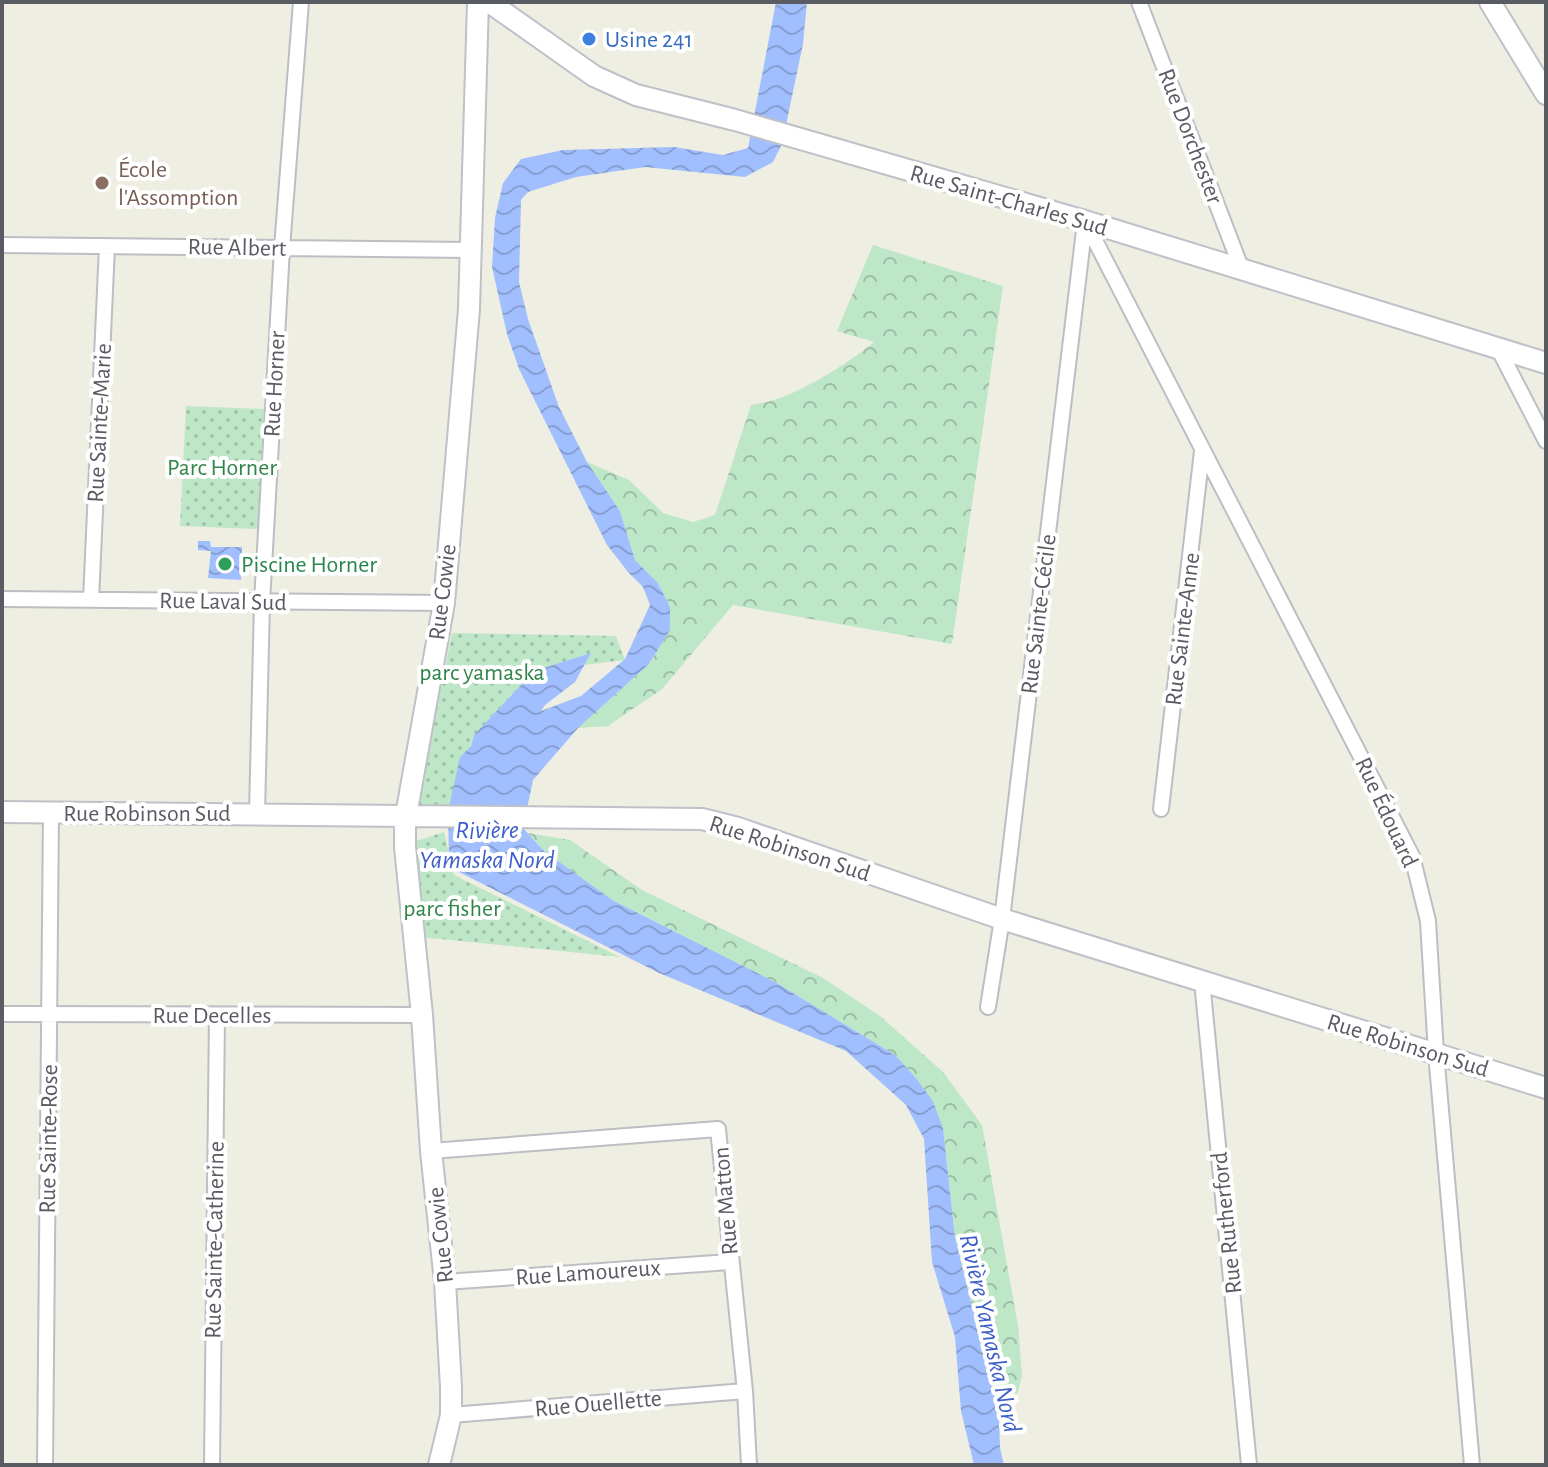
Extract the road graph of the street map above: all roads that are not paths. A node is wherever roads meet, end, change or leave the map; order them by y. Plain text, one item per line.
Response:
1 (301, 2) edge
2 (478, 2) edge
3 (489, 2) edge
4 (1139, 2) edge
5 (1490, 2) edge
6 (1546, 94) edge
7 (1085, 221) junction
8 (2, 245) edge
9 (107, 246) junction
10 (282, 248) junction
11 (472, 250) junction
12 (1242, 270) junction
13 (1498, 348) junction
14 (1546, 363) edge
15 (1546, 441) edge
16 (1202, 450) junction
17 (2, 599) edge
18 (91, 600) junction
19 (262, 602) junction
20 (444, 603) junction
21 (1161, 809) dead end
22 (2, 812) edge
23 (51, 813) junction
24 (257, 814) junction
25 (412, 816) junction
26 (1002, 919) junction
27 (1202, 981) junction
28 (988, 1007) dead end
29 (2, 1014) edge
30 (49, 1014) junction
31 (217, 1015) junction
32 (422, 1015) junction
33 (1436, 1053) junction
34 (1546, 1088) edge
35 (431, 1151) junction
36 (730, 1262) junction
37 (445, 1282) junction
38 (745, 1391) junction
39 (451, 1415) junction
40 (45, 1465) edge
41 (212, 1465) edge
42 (439, 1465) edge
43 (749, 1465) edge
44 (1249, 1465) edge
45 (1472, 1465) edge

1 - 10 street, Rue Horner
2 - 11 street, Rue Cowie
3 - 7 street, Rue Saint-Charles Sud
4 - 12 street, Rue Dorchester
5 - 6 street
7 - 12 street, Rue Saint-Charles Sud
7 - 16 street, Rue Édouard
7 - 26 street, Rue Sainte-Cécile
8 - 9 street, Rue Albert
9 - 10 street, Rue Albert
9 - 18 street, Rue Sainte-Marie
10 - 11 street, Rue Albert
10 - 19 street, Rue Horner
11 - 20 street, Rue Cowie
12 - 13 street, Rue Saint-Charles Sud
13 - 14 street, Rue Saint-Charles Sud
13 - 15 street
16 - 21 street, Rue Sainte-Anne
16 - 33 street, Rue Édouard
17 - 18 street, Rue Laval Sud
18 - 19 street, Rue Laval Sud
19 - 20 street, Rue Laval Sud
19 - 24 street, Rue Horner
20 - 25 street, Rue Cowie
22 - 23 street, Rue Robinson Sud
23 - 24 street, Rue Robinson Sud
23 - 30 street, Rue Sainte-Rose
24 - 25 street, Rue Robinson Sud
25 - 26 street, Rue Robinson Sud
25 - 32 street, Rue Cowie
26 - 27 street, Rue Robinson Sud
26 - 28 street, Rue Sainte-Cécile
27 - 33 street, Rue Robinson Sud
27 - 44 street, Rue Rutherford
29 - 30 street, Rue Decelles
30 - 31 street, Rue Decelles
30 - 40 street, Rue Sainte-Rose
31 - 32 street, Rue Decelles
31 - 41 street, Rue Sainte-Catherine
32 - 35 street, Rue Cowie
33 - 34 street, Rue Robinson Sud
33 - 45 street, Rue Édouard
35 - 36 street, Rue Matton
35 - 37 street, Rue Cowie
36 - 37 street, Rue Lamoureux
36 - 38 street, Rue Matton
37 - 39 street, Rue Cowie
38 - 39 street, Rue Ouellette
38 - 43 street, Rue Matton
39 - 42 street, Rue Cowie

